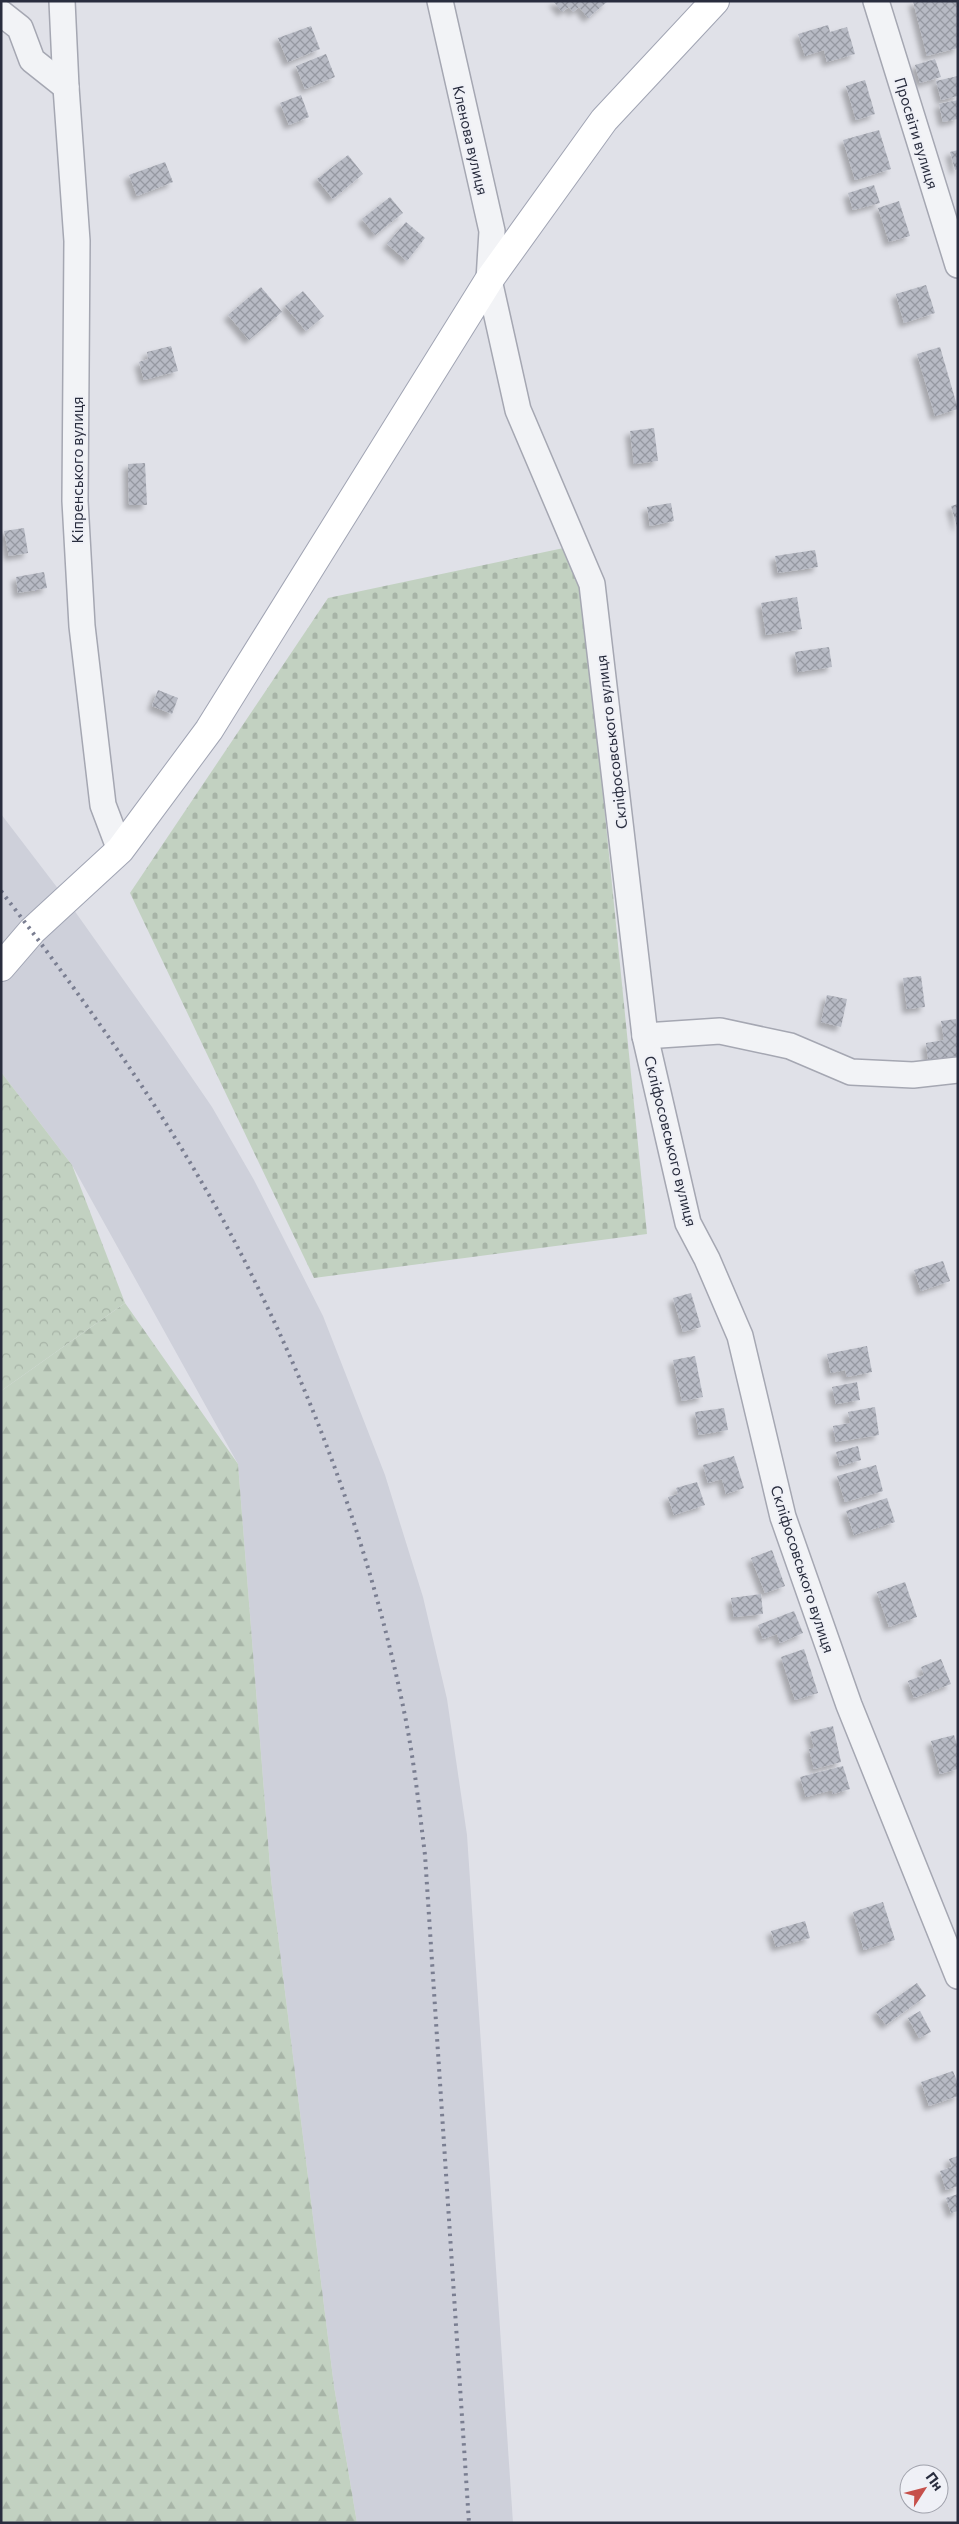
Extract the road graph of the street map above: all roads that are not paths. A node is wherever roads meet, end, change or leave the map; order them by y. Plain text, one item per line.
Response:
1 (62, 1) edge
2 (440, 1) edge
3 (715, 1) edge
4 (876, 1) edge
5 (1, 13) edge
6 (66, 87) junction
7 (958, 265) edge
8 (489, 280) junction
9 (120, 850) junction
10 (1, 967) edge
11 (645, 1036) junction
12 (958, 1070) edge
13 (958, 1976) edge

1 - 6 street, Кіпренського вулиця
2 - 8 street, Кленова вулиця
3 - 8 main road
4 - 7 street, Просвіти вулиця
5 - 6 street
6 - 9 street, Кіпренського вулиця
8 - 9 main road
8 - 11 street, Скліфосовського вулиця
9 - 10 main road
11 - 12 street
11 - 13 street, Скліфосовського вулиця

